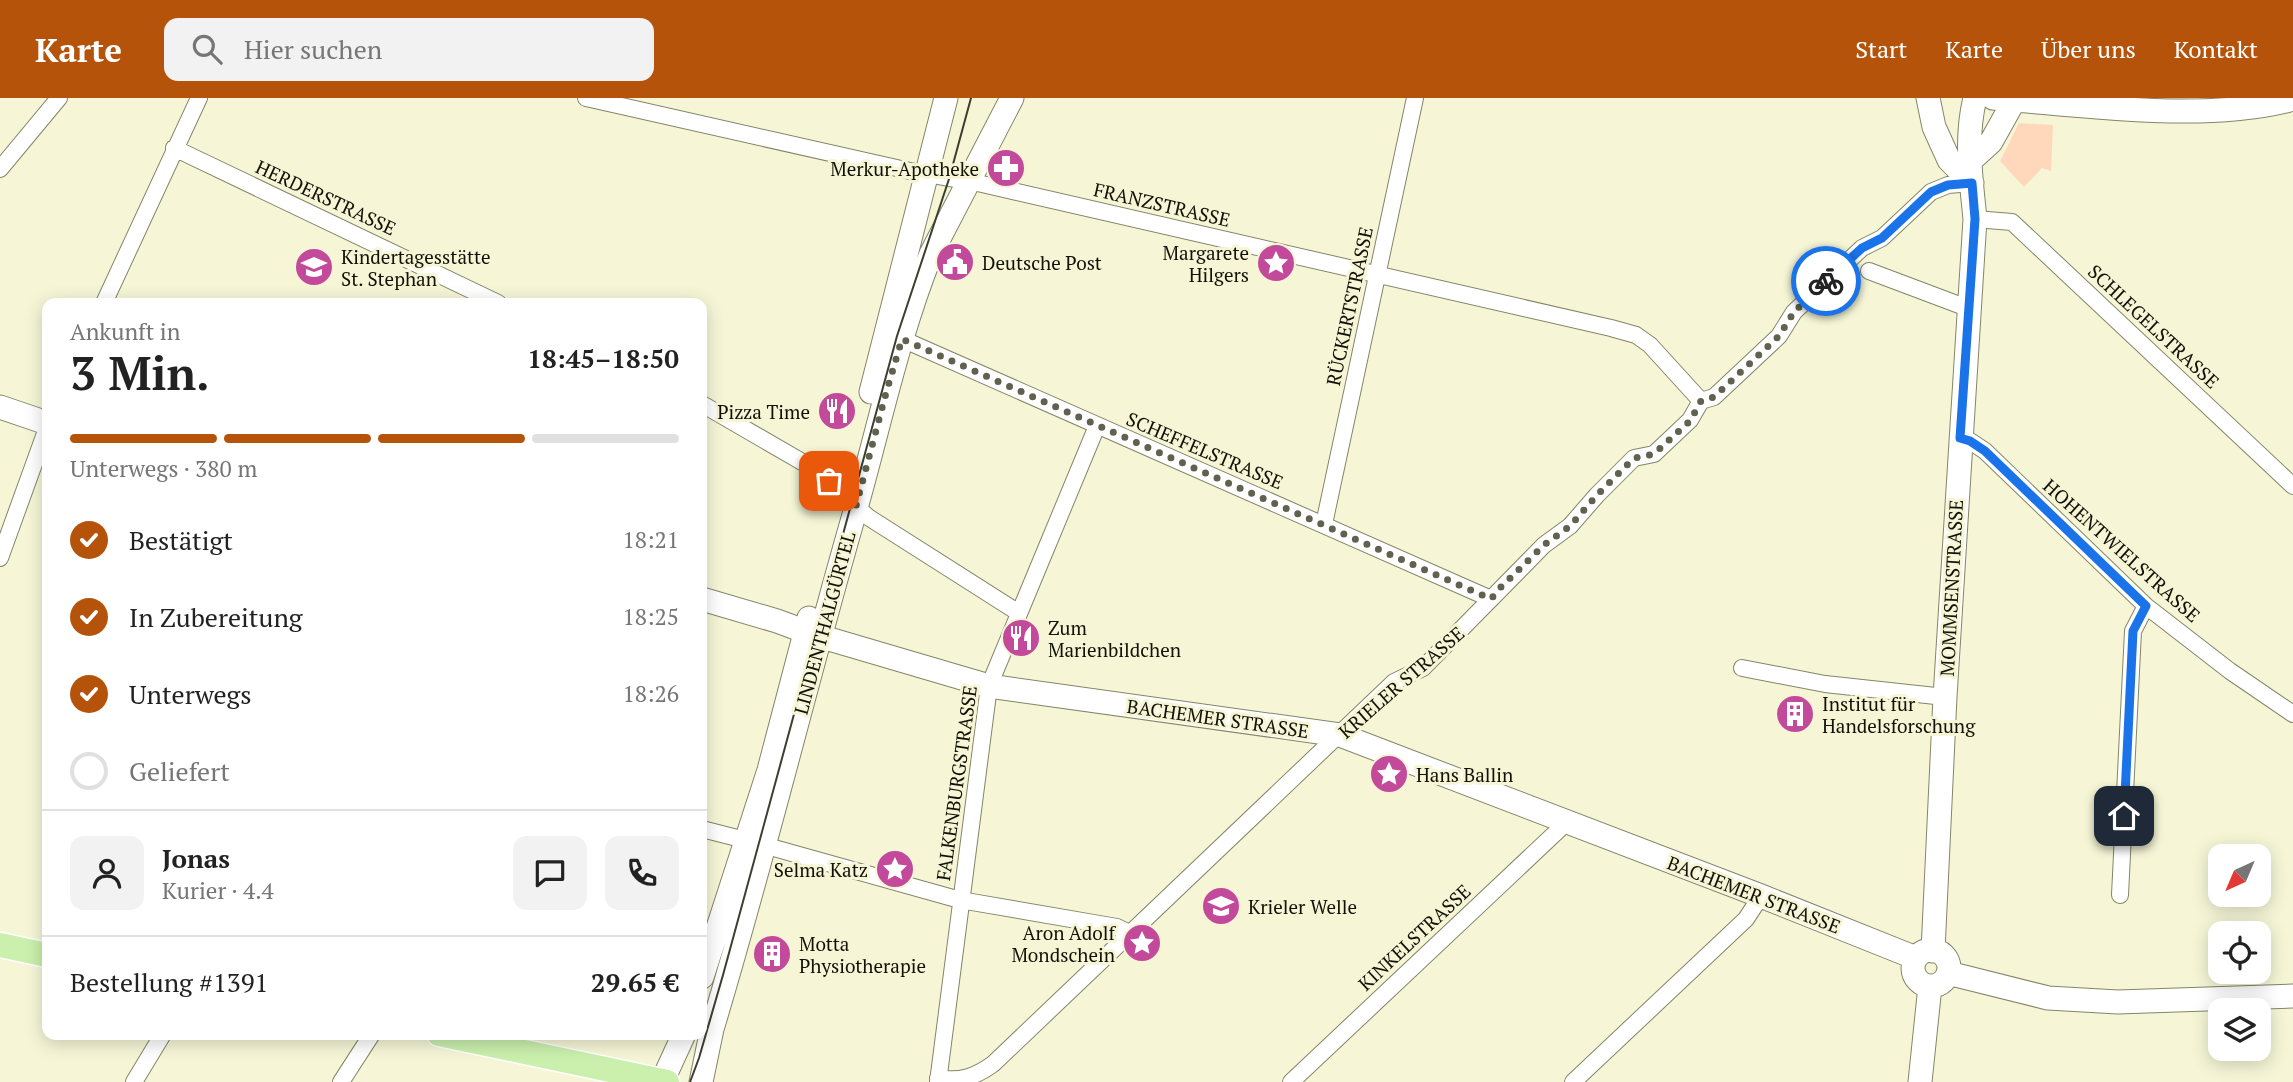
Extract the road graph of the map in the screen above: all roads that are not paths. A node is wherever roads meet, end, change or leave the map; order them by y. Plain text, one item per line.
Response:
1 (59, 98) edge
2 (199, 98) edge
3 (586, 98) edge
4 (946, 98) edge
5 (1012, 98) edge
6 (1415, 98) edge
7 (1928, 98) edge
8 (1975, 98) edge
9 (2004, 99) edge
10 (2293, 99) edge
11 (2158, 104) edge
12 (174, 148) junction
13 (0, 169) edge
14 (1971, 172) junction
15 (927, 173) junction
16 (967, 183) junction
17 (1975, 219) junction
18 (1869, 271) dead end
19 (1377, 275) junction
20 (106, 298) edge
21 (488, 298) edge
22 (1970, 309) junction
23 (902, 339) junction
24 (1701, 401) junction
25 (0, 407) edge
26 (707, 407) edge
27 (42, 423) edge
28 (1097, 426) junction
29 (1960, 438) junction
30 (42, 439) edge
31 (2293, 486) edge
32 (850, 500) junction
33 (1324, 524) junction
34 (0, 558) edge
35 (1491, 599) junction
36 (707, 601) edge
37 (2146, 606) junction
38 (1019, 613) junction
39 (813, 634) junction
40 (1742, 668) dead end
41 (989, 686) junction
42 (1945, 697) junction
43 (2293, 714) edge
44 (1340, 735) junction
45 (1566, 823) junction
46 (707, 830) edge
47 (754, 843) junction
48 (1761, 895) junction
49 (2120, 895) dead end
50 (960, 900) junction
51 (1129, 933) junction
52 (0, 945) edge
53 (42, 954) edge
54 (1925, 954) junction
55 (707, 963) edge
56 (1939, 979) junction
57 (2293, 996) edge
58 (159, 1040) edge
59 (368, 1040) edge
60 (469, 1040) edge
61 (682, 1040) edge
62 (938, 1080) edge
63 (134, 1082) edge
64 (341, 1082) edge
65 (664, 1082) edge
66 (701, 1082) edge
67 (1291, 1082) edge
68 (1573, 1082) edge
69 (1920, 1082) edge

1 - 13 street
2 - 12 street
3 - 15 street, FRANZSTRASSE
4 - 15 street, LINDENTHALGÜRTEL
5 - 16 street, LINDENTHALGÜRTEL
6 - 19 street, RÜCKERTSTRASSE
7 - 14 street
8 - 14 street, MOMMSENSTRASSE
9 - 11 street
9 - 14 street
10 - 11 street
12 - 20 street
12 - 21 street, HERDERSTRASSE
14 - 17 street, MOMMSENSTRASSE
14 - 24 street, KRIELER STRASSE
15 - 16 street, FRANZSTRASSE
15 - 32 street, LINDENTHALGÜRTEL
16 - 19 street, FRANZSTRASSE
16 - 23 street, LINDENTHALGÜRTEL
17 - 22 street, MOMMSENSTRASSE
17 - 31 street, SCHLEGELSTRASSE
18 - 22 street
19 - 24 street, FRANZSTRASSE
19 - 33 street, RÜCKERTSTRASSE
22 - 29 street, MOMMSENSTRASSE
23 - 28 street, SCHEFFELSTRASSE
23 - 32 street, LINDENTHALGÜRTEL
24 - 35 street, KRIELER STRASSE
25 - 27 street
26 - 32 street
28 - 33 street, SCHEFFELSTRASSE
28 - 38 street, FALKENBURGSTRASSE
29 - 37 street, HOHENTWIELSTRASSE
29 - 42 street, MOMMSENSTRASSE
30 - 34 street
32 - 38 street
32 - 39 street, LINDENTHALGÜRTEL
33 - 35 street, SCHEFFELSTRASSE
35 - 44 street, KRIELER STRASSE
36 - 39 street, BACHEMER STRASSE
37 - 43 street, HOHENTWIELSTRASSE
37 - 49 street
38 - 41 street, FALKENBURGSTRASSE
39 - 41 street, BACHEMER STRASSE
39 - 47 street, LINDENTHALGÜRTEL
40 - 42 street
41 - 44 street, BACHEMER STRASSE
41 - 50 street, FALKENBURGSTRASSE
42 - 54 street, MOMMSENSTRASSE
44 - 45 street, BACHEMER STRASSE
44 - 51 street, KRIELER STRASSE
45 - 48 street, BACHEMER STRASSE
45 - 67 street, KINKELSTRASSE
46 - 47 street
47 - 50 street
47 - 55 street, LINDENTHALGÜRTEL
47 - 66 street, LINDENTHALGÜRTEL
48 - 54 street, BACHEMER STRASSE
48 - 68 street
50 - 51 street
50 - 62 street, FALKENBURGSTRASSE
51 - 62 street, KRIELER STRASSE
52 - 53 main road
54 - 56 street
54 - 56 street
56 - 57 street
56 - 69 street
58 - 63 street
59 - 64 street
60 - 65 main road
61 - 65 street

